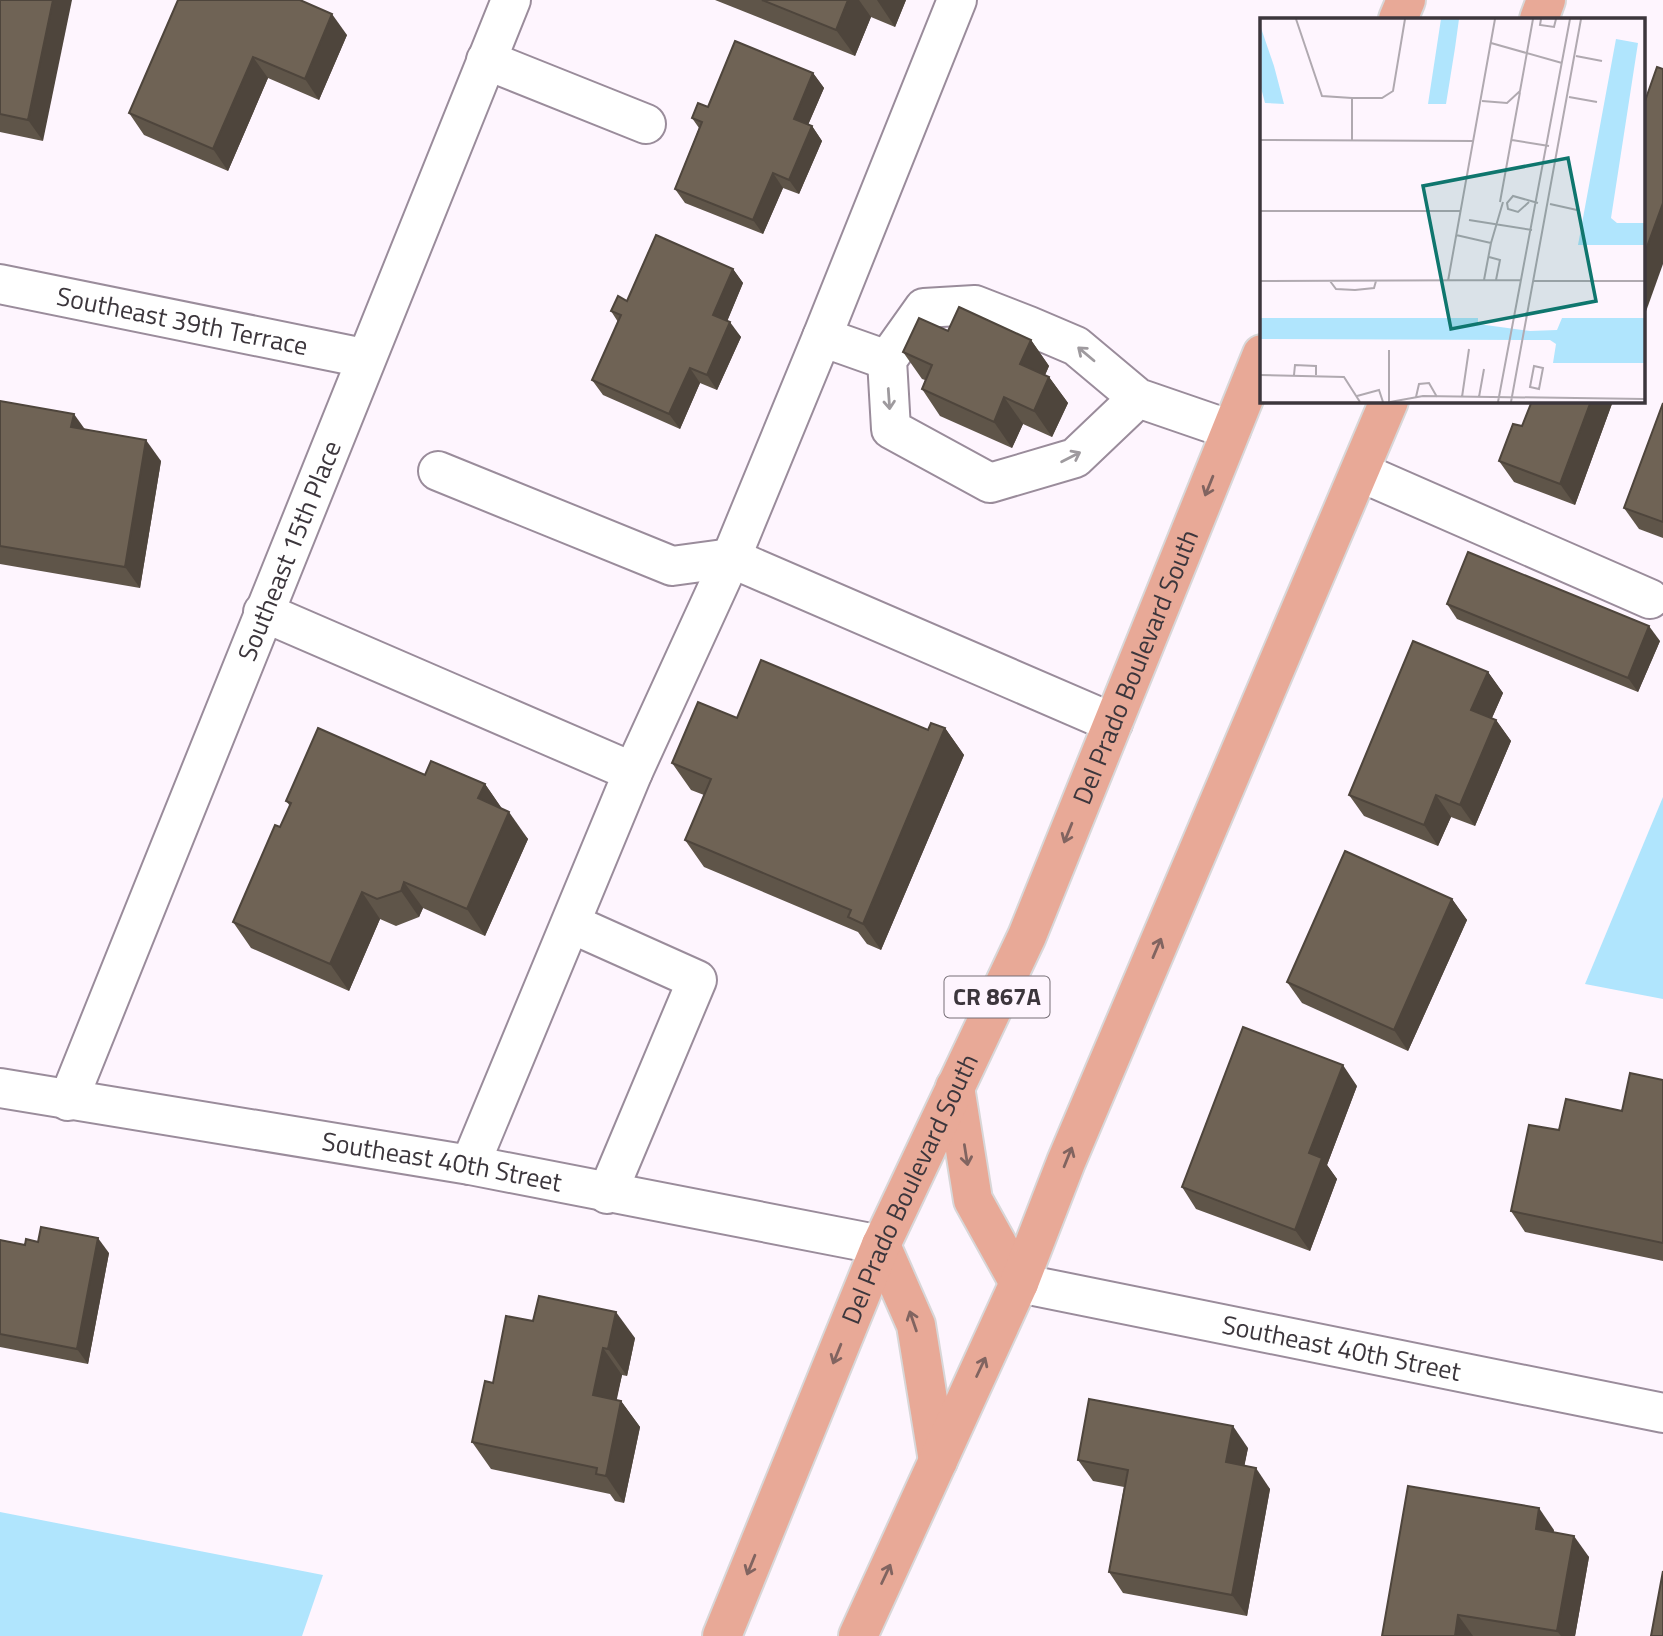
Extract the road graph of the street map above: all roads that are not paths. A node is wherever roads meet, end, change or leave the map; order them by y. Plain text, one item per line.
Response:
1 (511, 0) edge
2 (957, 0) edge
3 (1406, 0) edge
4 (1546, 0) edge
5 (1398, 18) edge
6 (1539, 18) edge
7 (486, 60) junction
8 (646, 124) dead end
9 (0, 284) edge
10 (822, 337) junction
11 (364, 358) junction
12 (1260, 359) edge
13 (887, 360) junction
14 (1138, 398) junction
15 (1389, 402) edge
16 (1231, 430) junction
17 (438, 471) dead end
18 (1360, 472) junction
19 (731, 558) junction
20 (1650, 599) dead end
21 (263, 612) junction
22 (1113, 723) junction
23 (633, 772) junction
24 (572, 924) junction
25 (955, 1087) junction
26 (0, 1088) edge
27 (68, 1101) junction
28 (470, 1165) junction
29 (607, 1194) junction
30 (881, 1245) junction
31 (1019, 1283) junction
32 (1663, 1413) edge
33 (938, 1461) junction
34 (722, 1636) edge
35 (858, 1636) edge

1 - 7 street, Southeast 15th Place
2 - 10 street
3 - 5 main road
4 - 6 main road
7 - 8 street
7 - 11 street, Southeast 15th Place
9 - 11 street, Southeast 39th Terrace
10 - 13 street
10 - 19 street
11 - 21 street, Southeast 15th Place
12 - 16 main road, Del Prado Boulevard South / CR 867A
14 -> 13 street
13 -> 14 street
14 - 16 street
15 - 18 main road
16 -> 22 main road, Del Prado Boulevard South / CR 867A
17 - 19 street
18 - 20 street
31 -> 18 main road
19 - 22 street
19 - 23 street
21 - 23 street
21 - 27 street, Southeast 15th Place
22 -> 25 main road, Del Prado Boulevard South / CR 867A
23 - 24 street
24 - 28 street
24 - 29 street
25 - 30 main road, Del Prado Boulevard South / CR 867A
25 -> 31 main road
26 - 27 street, Southeast 40th Street
27 - 28 street, Southeast 40th Street
28 - 29 street, Southeast 40th Street
29 - 30 street, Southeast 40th Street
33 -> 30 main road
30 -> 34 main road, Del Prado Boulevard South / CR 867A
31 - 32 street, Southeast 40th Street
33 -> 31 main road
35 -> 33 main road

